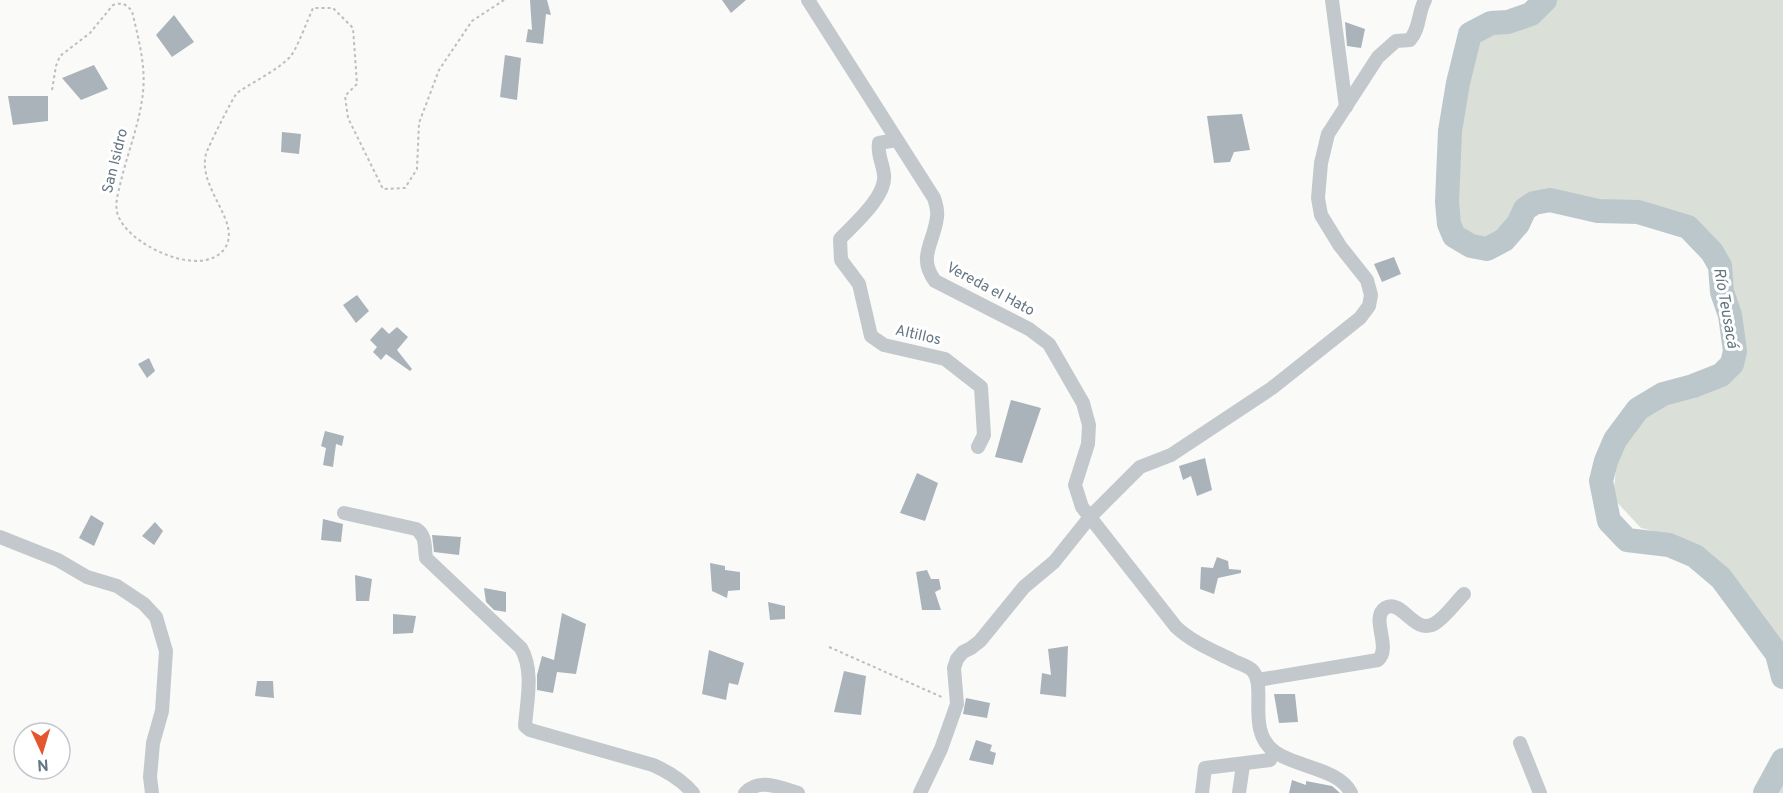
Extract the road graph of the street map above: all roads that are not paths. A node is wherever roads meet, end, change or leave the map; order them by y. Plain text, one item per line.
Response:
1 (808, 0) edge
2 (1332, 0) edge
3 (1425, 0) edge
4 (1346, 107) junction
5 (897, 140) junction
6 (978, 447) dead end
7 (344, 513) dead end
8 (1090, 517) junction
9 (0, 537) edge
10 (1464, 594) dead end
11 (1258, 680) junction
12 (1521, 743) dead end
13 (1278, 760) junction
14 (1243, 765) junction
15 (152, 793) edge
16 (693, 793) edge
17 (745, 793) edge
18 (798, 793) edge
19 (920, 793) edge
20 (1202, 793) edge
21 (1239, 793) edge
22 (1351, 793) edge
23 (1540, 793) edge

1 - 5 street, Vereda el Hato
2 - 4 street
3 - 4 street
4 - 8 street
5 - 6 street, Altillos
5 - 8 street, Vereda el Hato
7 - 16 street
8 - 11 street, Vereda el Hato
8 - 19 street
9 - 15 street
10 - 11 street
11 - 13 street
12 - 23 street
13 - 14 street
13 - 22 street
14 - 20 street
14 - 21 street
17 - 18 street

